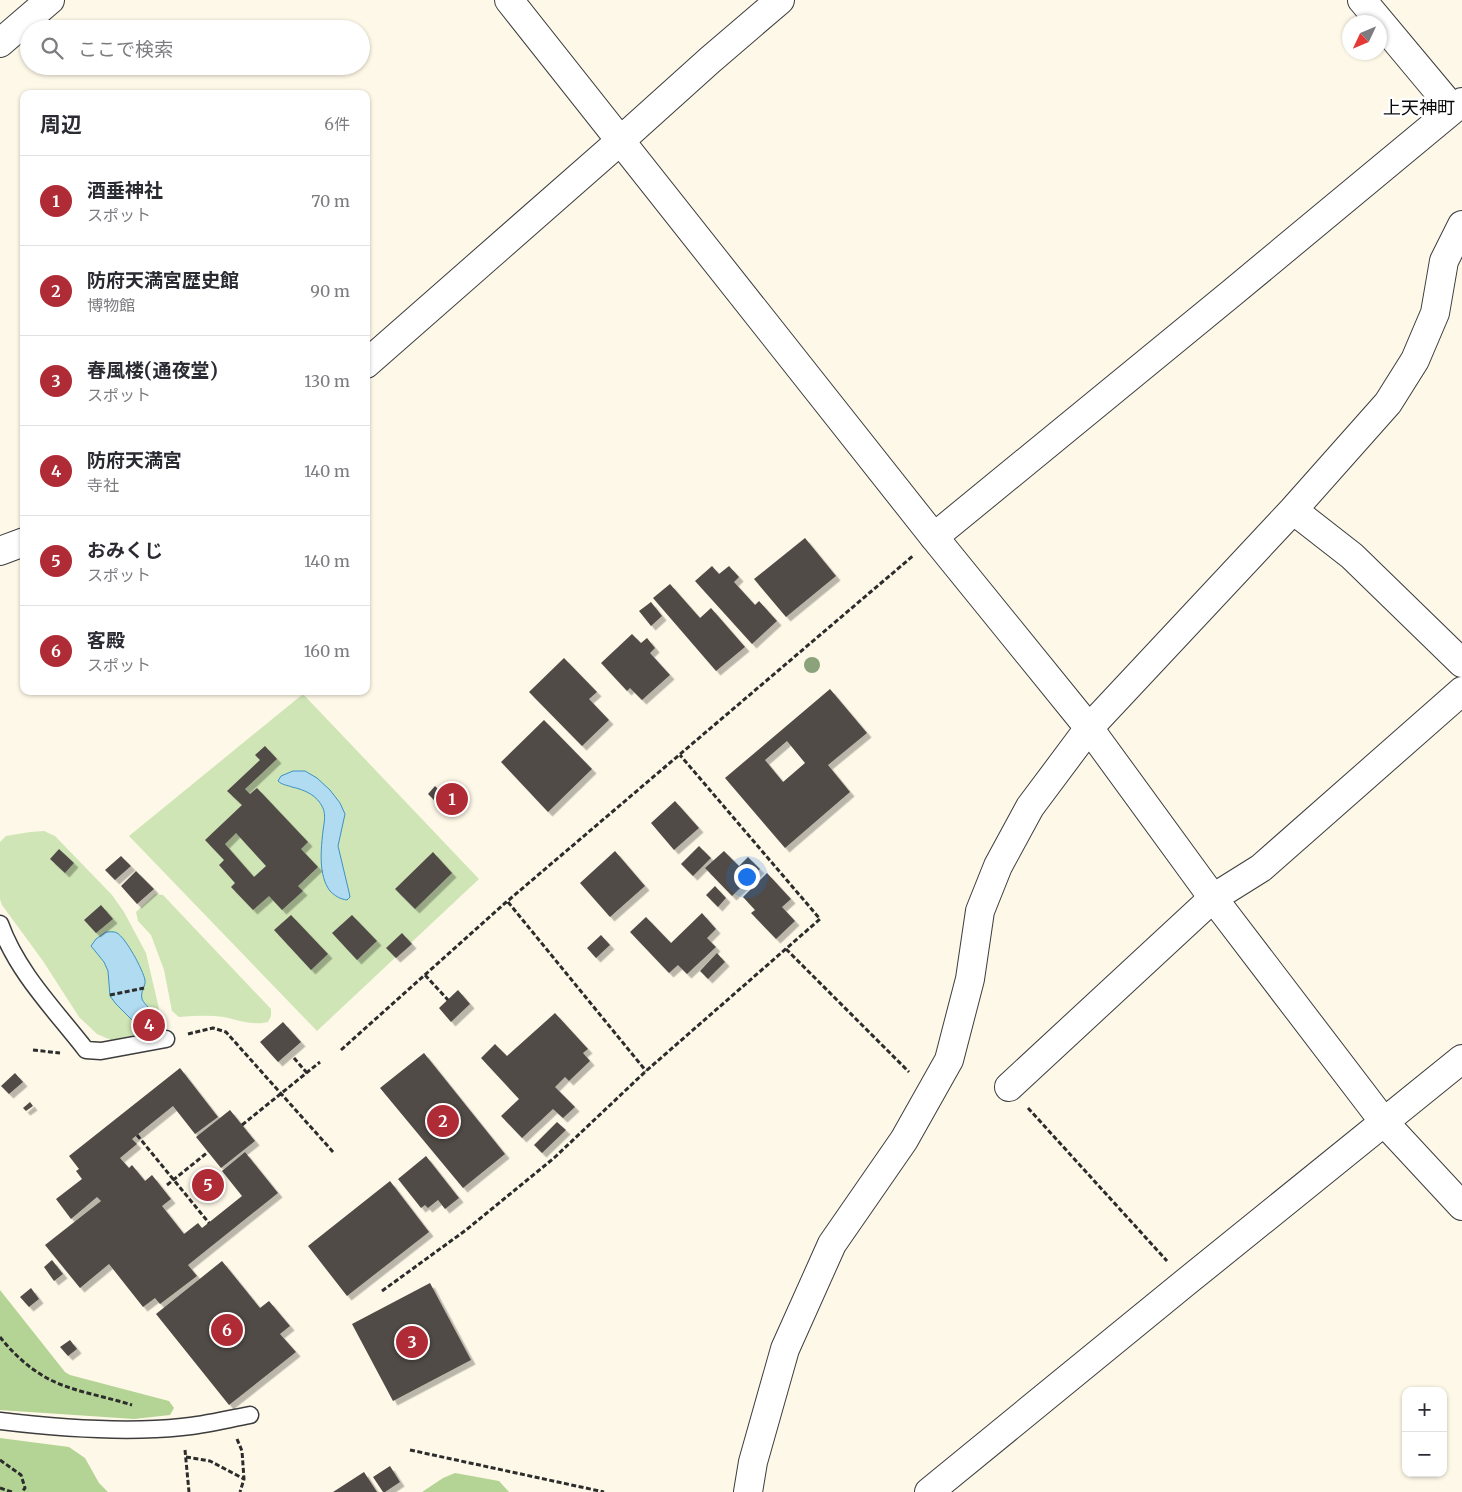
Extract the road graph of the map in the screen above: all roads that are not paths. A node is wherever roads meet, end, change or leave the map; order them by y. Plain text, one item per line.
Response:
1 (50, 0) edge
2 (509, 0) edge
3 (780, 0) edge
4 (1362, 0) edge
5 (27, 20) edge
6 (20, 26) edge
7 (0, 43) edge
8 (1458, 105) edge
9 (620, 141) junction
10 (1462, 225) edge
11 (370, 360) edge
12 (1293, 510) junction
13 (934, 537) junction
14 (20, 544) edge
15 (0, 551) edge
16 (1462, 663) edge
17 (1462, 691) edge
18 (1089, 728) junction
19 (1213, 898) junction
20 (0, 924) edge
21 (166, 1039) road end
22 (1462, 1060) edge
23 (1009, 1087) road end
24 (1384, 1122) junction
25 (1462, 1206) edge
26 (250, 1415) dead end
27 (0, 1421) edge
28 (748, 1492) edge
29 (930, 1492) edge

1 - 5 street
2 - 9 street
3 - 9 street
4 - 8 street
6 - 7 street
8 - 13 street
9 - 11 street
9 - 13 street
10 - 12 street
12 - 16 street
12 - 18 street
13 - 18 street
14 - 15 street
17 - 19 street
18 - 19 street
18 - 28 street
19 - 23 street
19 - 24 street
20 - 21 lane
22 - 24 street
24 - 25 street
24 - 29 street
26 - 27 lane

